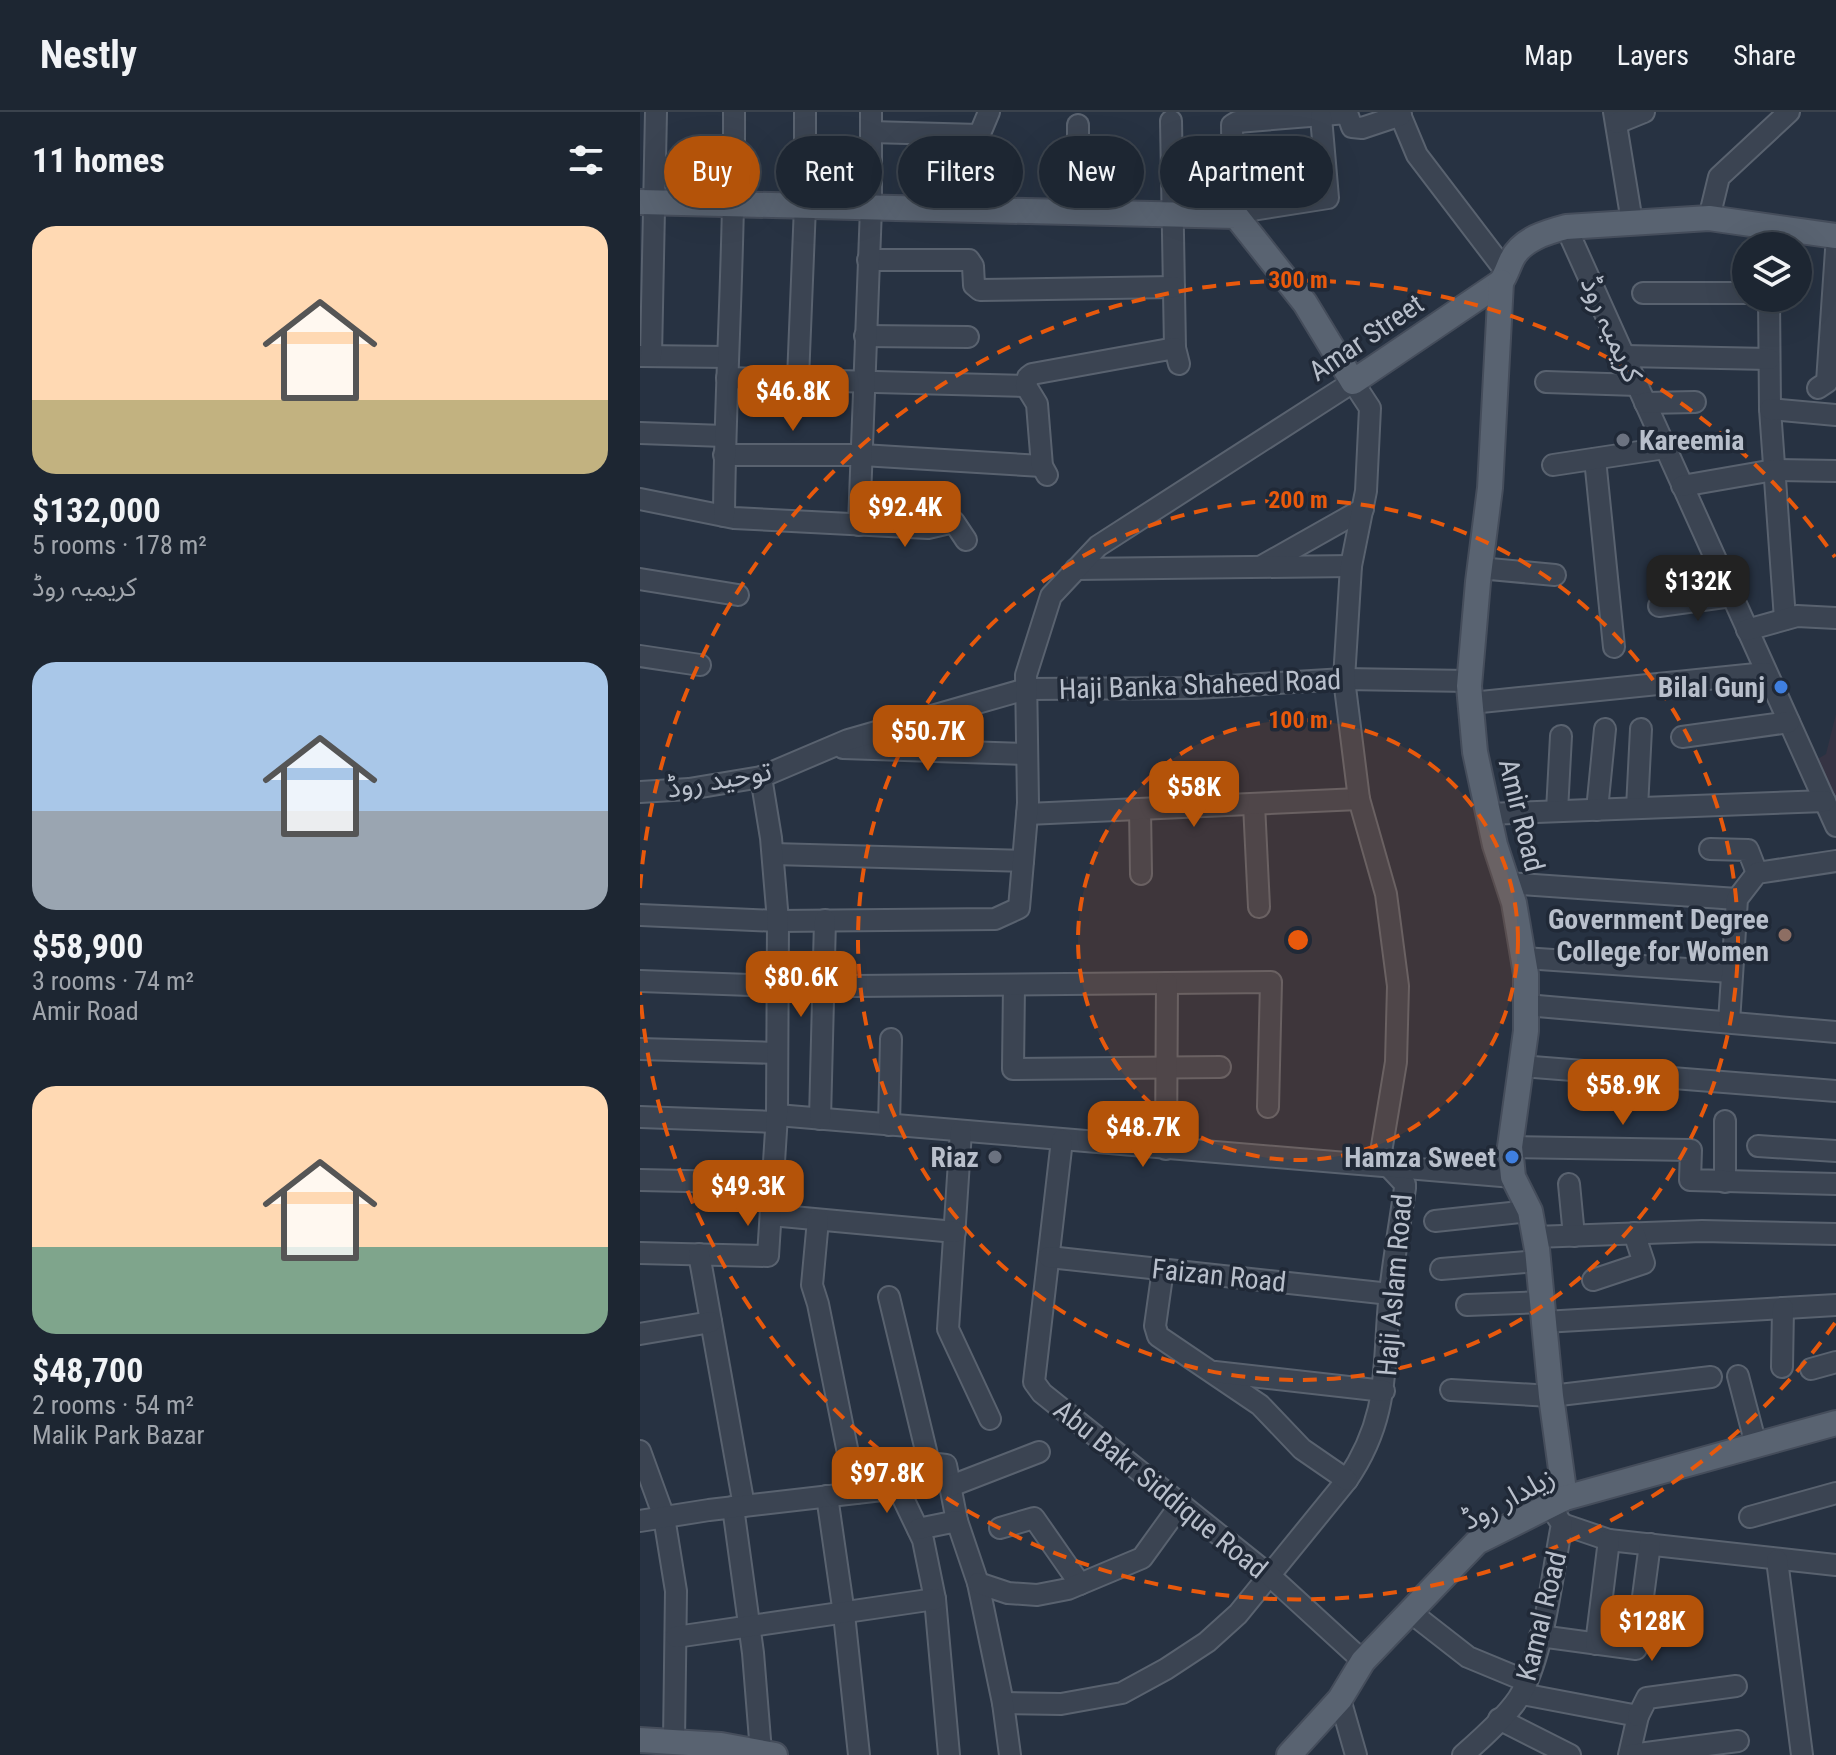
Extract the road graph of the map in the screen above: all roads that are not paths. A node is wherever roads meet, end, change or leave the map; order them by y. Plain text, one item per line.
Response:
1 (656, 112) edge
2 (734, 112) edge
3 (805, 112) edge
4 (989, 112) edge
5 (1644, 112) edge
6 (1789, 112) edge
7 (1400, 113) edge
8 (1321, 117) junction
9 (1616, 117) edge
10 (1171, 121) dead end
11 (871, 122) edge
12 (1078, 125) dead end
13 (979, 135) junction
14 (734, 136) edge
15 (805, 136) edge
16 (648, 202) edge
17 (734, 208) edge
18 (805, 208) edge
19 (871, 208) joint
20 (976, 210) junction
21 (1078, 213) junction
22 (1238, 214) junction
23 (1172, 215) junction
24 (1709, 218) junction
25 (1632, 222) junction
26 (1566, 227) junction
27 (1755, 232) edge
28 (1812, 236) edge
29 (1836, 236) edge
30 (1836, 250) edge
31 (868, 260) junction
32 (1504, 278) junction
33 (647, 285) edge
34 (1174, 287) junction
35 (1834, 291) edge
36 (1643, 293) dead end
37 (1732, 293) edge
38 (1769, 312) edge
39 (865, 336) junction
40 (968, 337) dead end
41 (1832, 345) edge
42 (645, 356) edge
43 (1625, 356) junction
44 (1769, 359) junction
45 (728, 368) junction
46 (798, 379) junction
47 (864, 380) junction
48 (1353, 382) junction
49 (1546, 382) dead end
50 (1026, 386) junction
51 (1818, 388) dead end
52 (1641, 394) junction
53 (1695, 402) dead end
54 (1770, 409) junction
55 (1836, 415) edge
56 (640, 433) edge
57 (724, 445) junction
58 (1665, 448) junction
59 (862, 455) junction
60 (1595, 459) junction
61 (1553, 465) dead end
62 (1774, 470) junction
63 (1836, 471) edge
64 (1682, 486) junction
65 (640, 499) edge
66 (1363, 509) junction
67 (724, 516) junction
68 (859, 525) junction
69 (966, 540) dead end
70 (1351, 566) junction
71 (1260, 567) junction
72 (1479, 568) junction
73 (1076, 569) junction
74 (1555, 575) dead end
75 (640, 579) edge
76 (738, 595) dead end
77 (1732, 596) junction
78 (1659, 606) dead end
79 (1836, 618) edge
80 (1785, 619) junction
81 (1747, 630) junction
82 (1614, 647) dead end
83 (640, 656) edge
84 (700, 665) dead end
85 (1766, 673) junction
86 (1344, 679) junction
87 (1026, 689) junction
88 (1470, 692) junction
89 (1789, 722) junction
90 (1605, 729) dead end
91 (1641, 729) dead end
92 (1561, 736) dead end
93 (1682, 737) dead end
94 (831, 747) junction
95 (1027, 754) junction
96 (761, 777) junction
97 (640, 792) edge
98 (1359, 799) junction
99 (1825, 801) junction
100 (1254, 804) junction
101 (1637, 808) junction
102 (1140, 809) junction
103 (1597, 810) junction
104 (1557, 811) junction
105 (1027, 814) junction
106 (1488, 814) junction
107 (1836, 826) edge
108 (1710, 849) dead end
109 (773, 854) junction
110 (1023, 861) junction
111 (1836, 861) edge
112 (1757, 873) junction
113 (1141, 874) dead end
114 (1507, 883) junction
115 (1737, 899) junction
116 (1259, 907) dead end
117 (640, 915) edge
118 (825, 920) junction
119 (778, 921) junction
120 (1523, 958) junction
121 (1731, 972) junction
122 (640, 981) edge
123 (1167, 983) junction
124 (1014, 985) junction
125 (778, 986) junction
126 (854, 986) dead end
127 (1526, 1005) junction
128 (1729, 1022) junction
129 (1836, 1032) edge
130 (891, 1039) dead end
131 (640, 1049) edge
132 (777, 1053) junction
133 (1521, 1066) junction
134 (1220, 1067) dead end
135 (1167, 1068) junction
136 (1836, 1091) edge
137 (1268, 1107) dead end
138 (640, 1117) edge
139 (776, 1119) junction
140 (820, 1119) junction
141 (1725, 1121) dead end
142 (889, 1125) junction
143 (961, 1131) junction
144 (1062, 1140) junction
145 (1758, 1146) dead end
146 (1510, 1147) junction
147 (1166, 1149) junction
148 (1836, 1151) edge
149 (1390, 1168) junction
150 (1513, 1177) junction
151 (640, 1180) edge
152 (1725, 1182) junction
153 (773, 1183) junction
154 (1569, 1184) dead end
155 (1836, 1184) edge
156 (1530, 1211) junction
157 (771, 1215) junction
158 (818, 1220) junction
159 (1435, 1221) dead end
160 (955, 1232) junction
161 (1634, 1233) junction
162 (1836, 1234) edge
163 (1574, 1236) junction
164 (1536, 1249) junction
165 (640, 1253) edge
166 (699, 1254) junction
167 (1049, 1257) junction
168 (1163, 1269) junction
169 (1441, 1269) dead end
170 (1593, 1280) dead end
171 (1390, 1294) junction
172 (889, 1297) dead end
173 (1467, 1305) dead end
174 (1836, 1305) edge
175 (1783, 1308) junction
176 (1543, 1312) junction
177 (711, 1322) junction
178 (640, 1334) edge
179 (1836, 1362) edge
180 (1782, 1367) dead end
181 (1811, 1369) dead end
182 (1211, 1371) junction
183 (1738, 1376) dead end
184 (1711, 1377) dead end
185 (1451, 1390) dead end
186 (1384, 1391) junction
187 (1551, 1396) junction
188 (990, 1419) dead end
189 (1836, 1423) edge
190 (1756, 1445) junction
191 (640, 1451) edge
192 (1039, 1452) dead end
193 (1347, 1480) junction
194 (951, 1486) junction
195 (856, 1493) junction
196 (1836, 1493) edge
197 (827, 1496) junction
198 (1181, 1504) junction
199 (738, 1506) junction
200 (1559, 1509) junction
201 (664, 1517) junction
202 (1750, 1517) dead end
203 (640, 1521) edge
204 (957, 1521) junction
205 (1000, 1528) dead end
206 (918, 1529) junction
207 (1609, 1540) junction
208 (1650, 1544) junction
209 (1777, 1560) junction
210 (1836, 1565) edge
211 (1268, 1574) junction
212 (978, 1583) junction
213 (1080, 1584) junction
214 (935, 1599) junction
215 (1409, 1611) junction
216 (844, 1614) junction
217 (749, 1626) junction
218 (1540, 1636) junction
219 (676, 1637) junction
220 (1596, 1644) junction
221 (1363, 1661) junction
222 (1736, 1686) dead end
223 (1524, 1687) junction
224 (1340, 1699) junction
225 (1003, 1703) junction
226 (1638, 1716) junction
227 (1499, 1719) junction
228 (640, 1740) edge
229 (674, 1741) junction
230 (1738, 1741) dead end
231 (768, 1754) edge
232 (859, 1755) edge
233 (949, 1755) edge
234 (1010, 1755) edge
235 (1289, 1755) edge
236 (1356, 1755) edge
237 (1463, 1755) edge
238 (1570, 1755) edge
239 (1630, 1755) edge
240 (1802, 1755) edge

1 - 16 street
2 - 14 street
3 - 15 street
4 - 13 street
5 - 9 street
6 - 24 street
7 - 8 street
7 - 32 street
8 - 22 street
8 - 22 street
9 - 25 street
10 - 23 street
11 - 13 street
12 - 21 street
13 - 20 street
16 - 33 street
17 - 45 street
18 - 46 street
19 - 20 main road
19 - 31 street
20 - 21 main road
21 - 23 main road
22 - 23 main road
22 - 48 main road
23 - 34 street
24 - 25 main road, Amar Street
24 - 27 main road, Amar Street
25 - 26 main road, Amar Street
26 - 32 main road, Amar Street
26 - 43 street, کریمیہ روڈ
28 - 29 main road, Amar Street
30 - 35 street
31 - 34 street
31 - 39 street
32 - 48 main road, Amar Street
32 - 72 main road, Amir Road
33 - 42 street
34 - 50 street
35 - 41 street
36 - 37 street
38 - 44 street
39 - 40 street
39 - 47 street
41 - 51 street
42 - 45 street
43 - 44 street
43 - 52 street, کریمیہ روڈ
44 - 54 street
45 - 46 street
45 - 57 street
46 - 47 street
47 - 50 street
47 - 59 street
48 - 66 street, Haji Aslam Road
48 - 73 street, Amar Street
49 - 52 street
50 - 59 street
52 - 53 street
52 - 58 street, کریمیہ روڈ
54 - 55 street
54 - 62 street
56 - 57 street
57 - 59 street
57 - 67 street
58 - 60 street
58 - 64 street, کریمیہ روڈ
59 - 68 street
60 - 61 street
60 - 82 street
62 - 63 street
62 - 64 street
62 - 80 street
64 - 77 street, کریمیہ روڈ
65 - 67 street
66 - 70 street, Haji Aslam Road
66 - 71 street
67 - 68 street
68 - 69 street
70 - 71 street
70 - 86 street, Haji Aslam Road
71 - 73 street
72 - 74 street
72 - 88 main road, Amir Road
73 - 87 street, Amar Street
75 - 76 street
77 - 78 street
77 - 81 street, کریمیہ روڈ
79 - 80 street
80 - 81 street
81 - 85 street, کریمیہ روڈ
83 - 84 street
85 - 88 street, Haji Banka Shaheed Road
85 - 89 street, کریمیہ روڈ
86 - 87 street, Haji Banka Shaheed Road
86 - 88 street, Haji Banka Shaheed Road
86 - 98 street, Haji Aslam Road
87 - 94 street, توحید روڈ
87 - 95 street, Amar Street
88 - 106 main road, Amir Road
89 - 93 street
89 - 99 street, کریمیہ روڈ
90 - 103 street
91 - 101 street
92 - 104 street
94 - 95 street
94 - 96 street, توحید روڈ
95 - 105 street, Amar Street
96 - 97 street, توحید روڈ
96 - 109 street
98 - 100 street
98 - 149 street, Haji Aslam Road
99 - 101 street
99 - 107 street, کریمیہ روڈ
100 - 102 street
100 - 116 street
101 - 103 street
102 - 105 street
102 - 113 street
103 - 104 street
104 - 106 street
105 - 110 street, Amar Street
106 - 114 main road, Amir Road
108 - 112 street
109 - 110 street
109 - 119 street
110 - 118 street, Amar Street
111 - 112 street
112 - 115 street
114 - 115 street
114 - 120 main road, Amir Road
115 - 121 street
117 - 119 street
118 - 119 street
118 - 140 street
119 - 125 street
120 - 121 street
120 - 127 main road, Amir Road
121 - 128 street
122 - 125 street
123 - 124 street
123 - 135 street
123 - 137 street
124 - 126 street
124 - 135 street
125 - 132 street
127 - 128 street
127 - 133 main road, Amir Road
128 - 129 street
130 - 142 street
131 - 132 street
132 - 139 street
133 - 136 street
133 - 146 main road, Amir Road
134 - 135 street
135 - 147 street
138 - 139 street
139 - 140 street
139 - 153 street
140 - 142 street
141 - 152 street
142 - 143 street
143 - 144 street
143 - 160 street
144 - 147 street
144 - 167 street, Abu Bakr Siddique Road
145 - 148 street
146 - 150 main road, Amir Road
146 - 152 street
147 - 149 street
149 - 150 street
149 - 171 street, Haji Aslam Road
150 - 156 main road, Amir Road
151 - 153 street
152 - 155 street
153 - 157 street
154 - 163 street
156 - 159 street
156 - 164 main road, Amir Road
157 - 158 street
157 - 166 street
158 - 160 street
158 - 195 street
160 - 188 street
161 - 162 street
161 - 163 street
161 - 170 street
163 - 164 street
164 - 169 street
164 - 176 main road, Amir Road
165 - 166 street
166 - 177 street
167 - 168 street, Faizan Road
167 - 198 street, Abu Bakr Siddique Road
168 - 171 street, Faizan Road
168 - 182 street
171 - 186 street, Haji Aslam Road
172 - 194 street
173 - 176 street
174 - 175 street
175 - 176 street
175 - 180 street
176 - 187 main road, Amir Road
177 - 178 street
177 - 199 street
179 - 181 street
182 - 186 street
182 - 193 street
183 - 190 street
184 - 187 street
185 - 187 street
186 - 193 street, Haji Aslam Road
187 - 200 main road, Amir Road
189 - 190 main road, زیلدار روڈ
190 - 200 main road, زیلدار روڈ
191 - 201 street
192 - 194 street
193 - 211 street, Haji Aslam Road
194 - 204 street
195 - 197 street
195 - 206 street
196 - 202 street
197 - 199 street
197 - 216 street
198 - 211 street, Abu Bakr Siddique Road
198 - 213 street
199 - 201 street
199 - 217 street
200 - 207 street
200 - 215 main road, زیلدار روڈ
200 - 218 street, Kamal Road
201 - 203 street
201 - 219 street
204 - 206 street
204 - 212 street
205 - 213 street
206 - 214 street
207 - 208 street
207 - 220 street
208 - 209 street
208 - 220 street
209 - 210 street
209 - 240 street
211 - 221 street, Abu Bakr Siddique Road
211 - 225 street, Haji Aslam Road
212 - 213 street
212 - 225 street
214 - 216 street
214 - 233 street
215 - 221 main road, زیلدار روڈ
215 - 223 street
216 - 217 street
216 - 232 street
217 - 219 street
217 - 231 street
218 - 220 street
218 - 223 street, Kamal Road
219 - 229 street
221 - 224 main road, زیلدار روڈ
222 - 226 street
223 - 226 street
223 - 227 street, Kamal Road
224 - 235 main road, زیلدار روڈ
224 - 236 street
225 - 234 street
226 - 239 street
227 - 237 street, Kamal Road
227 - 238 street
228 - 229 main road
229 - 231 main road
230 - 239 street

